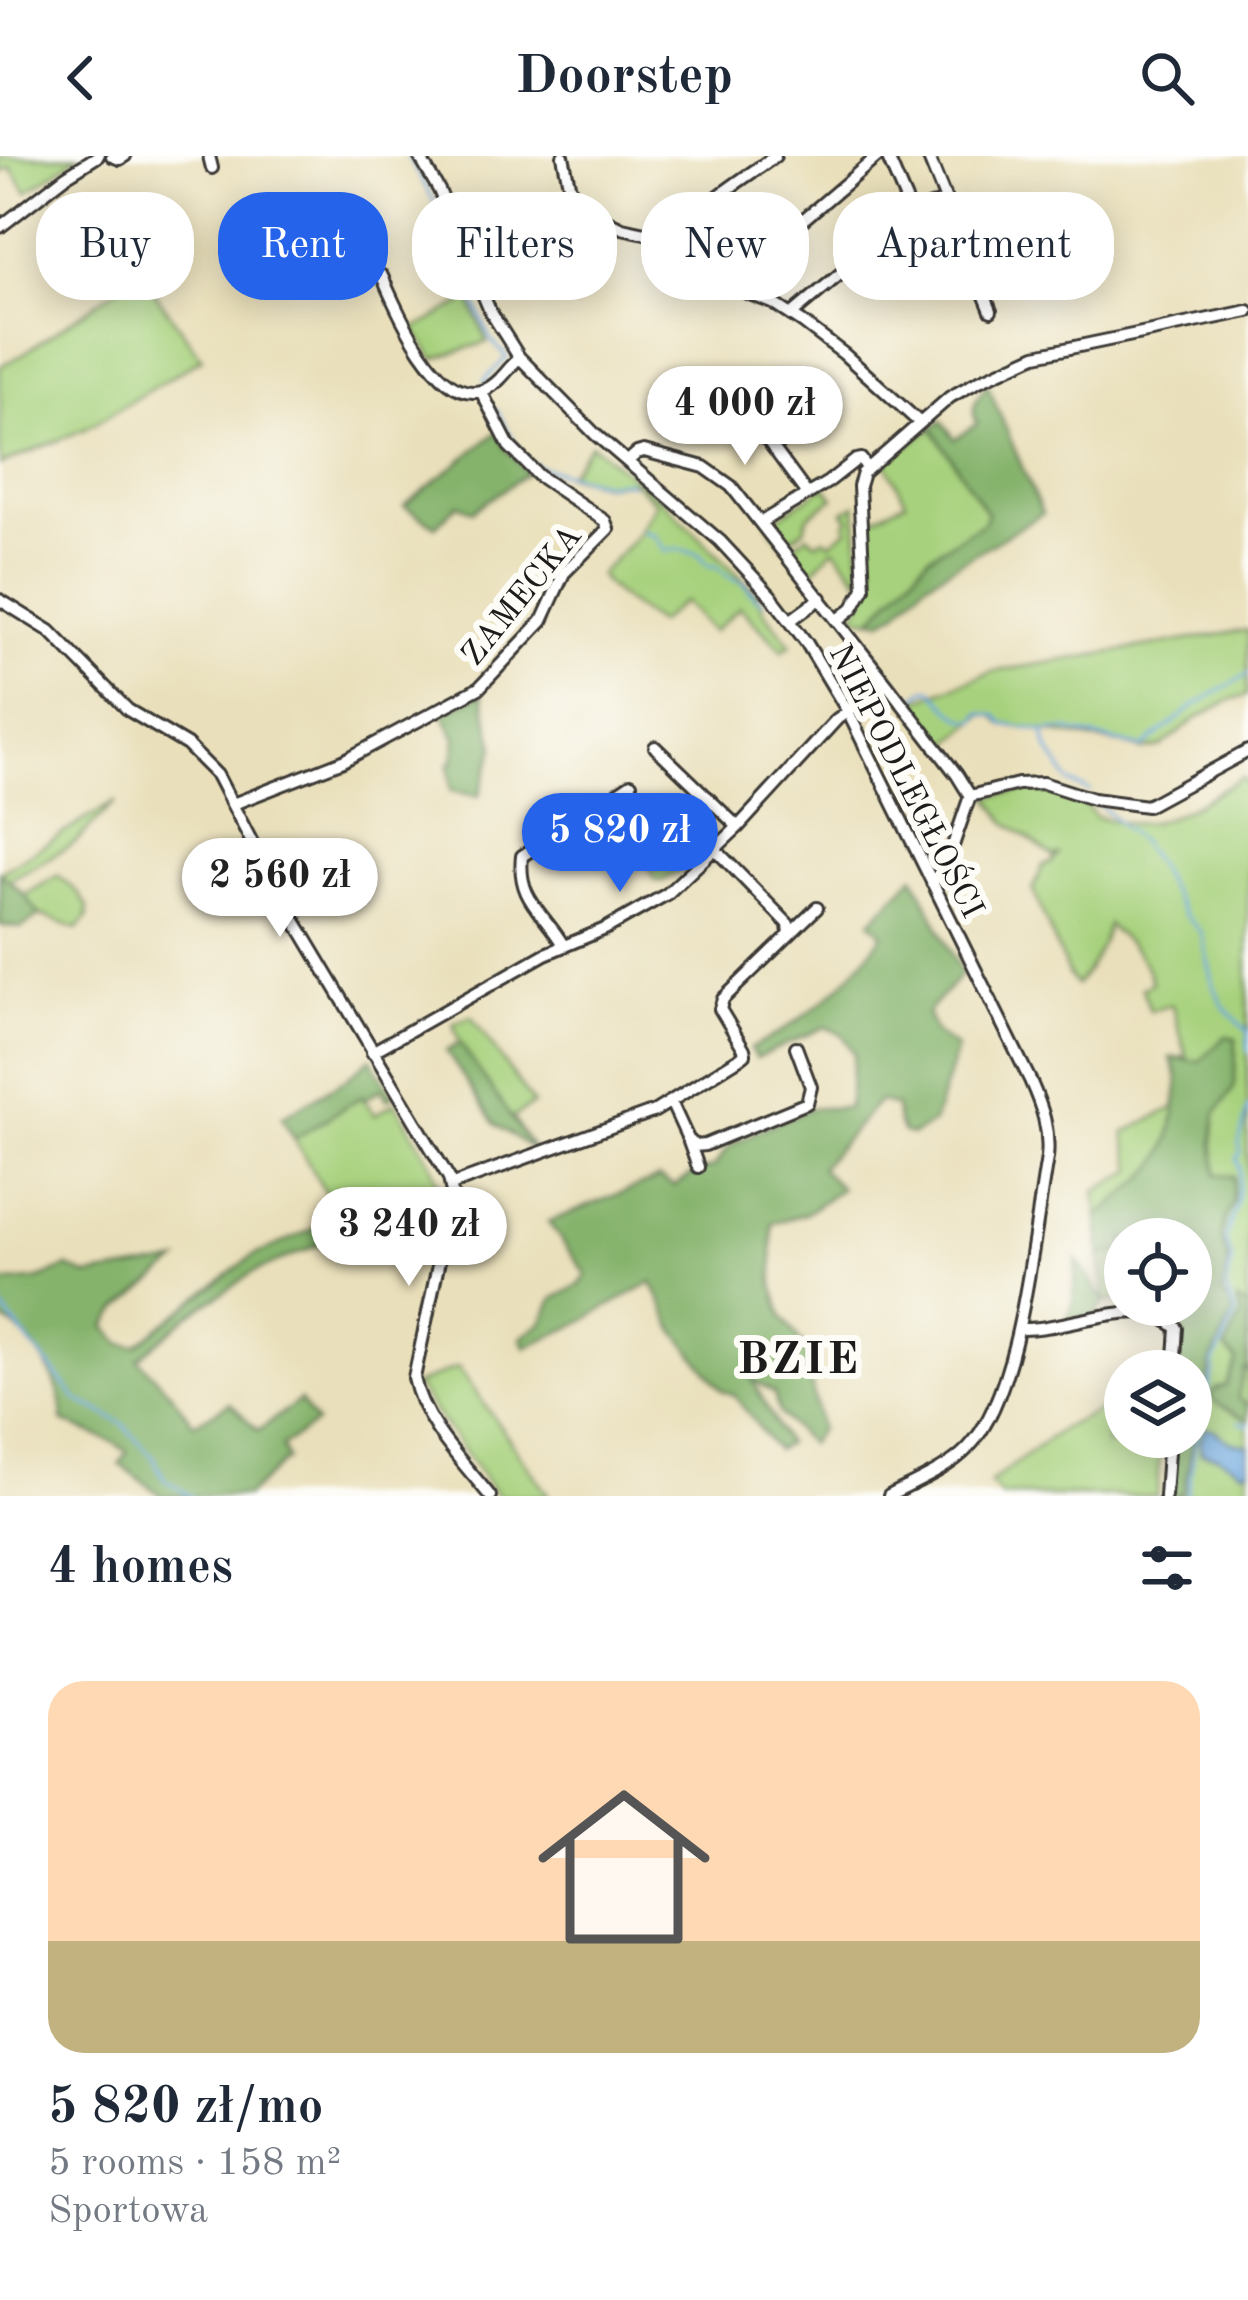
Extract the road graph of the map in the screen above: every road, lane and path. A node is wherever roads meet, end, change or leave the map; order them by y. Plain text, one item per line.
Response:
1 (98, 156) edge
2 (112, 156) edge
3 (125, 156) edge
4 (419, 156) edge
5 (563, 156) edge
6 (776, 156) edge
7 (883, 156) edge
8 (928, 156) edge
9 (440, 192) edge
10 (571, 192) edge
11 (725, 192) edge
12 (902, 192) edge
13 (943, 192) edge
14 (809, 217) edge
15 (0, 226) edge
16 (833, 280) edge
17 (388, 290) edge
18 (485, 300) edge
19 (763, 300) edge
20 (987, 300) edge
21 (1248, 310) edge
22 (991, 311) dead end
23 (791, 315) junction
24 (519, 357) junction
25 (481, 391) junction
26 (749, 415) dead end
27 (920, 423) junction
28 (628, 461) junction
29 (867, 468) junction
30 (807, 494) junction
31 (761, 522) junction
32 (821, 598) junction
33 (0, 600) edge
34 (791, 620) junction
35 (838, 620) junction
36 (887, 683) junction
37 (847, 710) junction
38 (655, 746) dead end
39 (1248, 751) edge
40 (631, 784) dead end
41 (970, 796) junction
42 (233, 804) junction
43 (738, 826) junction
44 (715, 849) junction
45 (932, 883) junction
46 (817, 908) dead end
47 (789, 935) junction
48 (563, 946) junction
49 (796, 1047) dead end
50 (372, 1052) junction
51 (671, 1102) junction
52 (688, 1139) junction
53 (698, 1167) dead end
54 (452, 1186) junction
55 (1019, 1329) junction
56 (1175, 1350) edge
57 (1168, 1458) edge
58 (490, 1496) edge
59 (890, 1496) edge
60 (1165, 1496) edge

1 - 15 street
2 - 3 street
4 - 9 street, NIEPODLEGŁOŚCI
5 - 10 street
6 - 11 street
7 - 12 street
7 - 14 street
8 - 13 street
16 - 23 street
17 - 25 street
18 - 24 street, NIEPODLEGŁOŚCI
19 - 23 street
20 - 22 street
21 - 27 street
23 - 27 street
24 - 25 street
24 - 28 street, NIEPODLEGŁOŚCI
25 - 42 street, ZAMECKA
26 - 30 street
27 - 29 street
28 - 31 street
28 - 34 street, NIEPODLEGŁOŚCI
29 - 30 street
29 - 35 street
30 - 31 street
31 - 32 street
32 - 34 street
32 - 35 street
33 - 42 street
34 - 37 street, NIEPODLEGŁOŚCI
35 - 36 street
36 - 37 street
36 - 41 street
37 - 43 street
37 - 45 street, NIEPODLEGŁOŚCI
38 - 43 street
39 - 41 street
40 - 48 street
41 - 45 street
42 - 50 street
43 - 44 street
44 - 47 street
44 - 48 street
45 - 55 street, NIEPODLEGŁOŚCI
46 - 47 street
47 - 51 street
48 - 50 street
49 - 52 street
50 - 54 street
51 - 52 street
51 - 54 street
52 - 53 street
54 - 58 street
55 - 56 street
55 - 59 street, NIEPODLEGŁOŚCI
57 - 60 street

